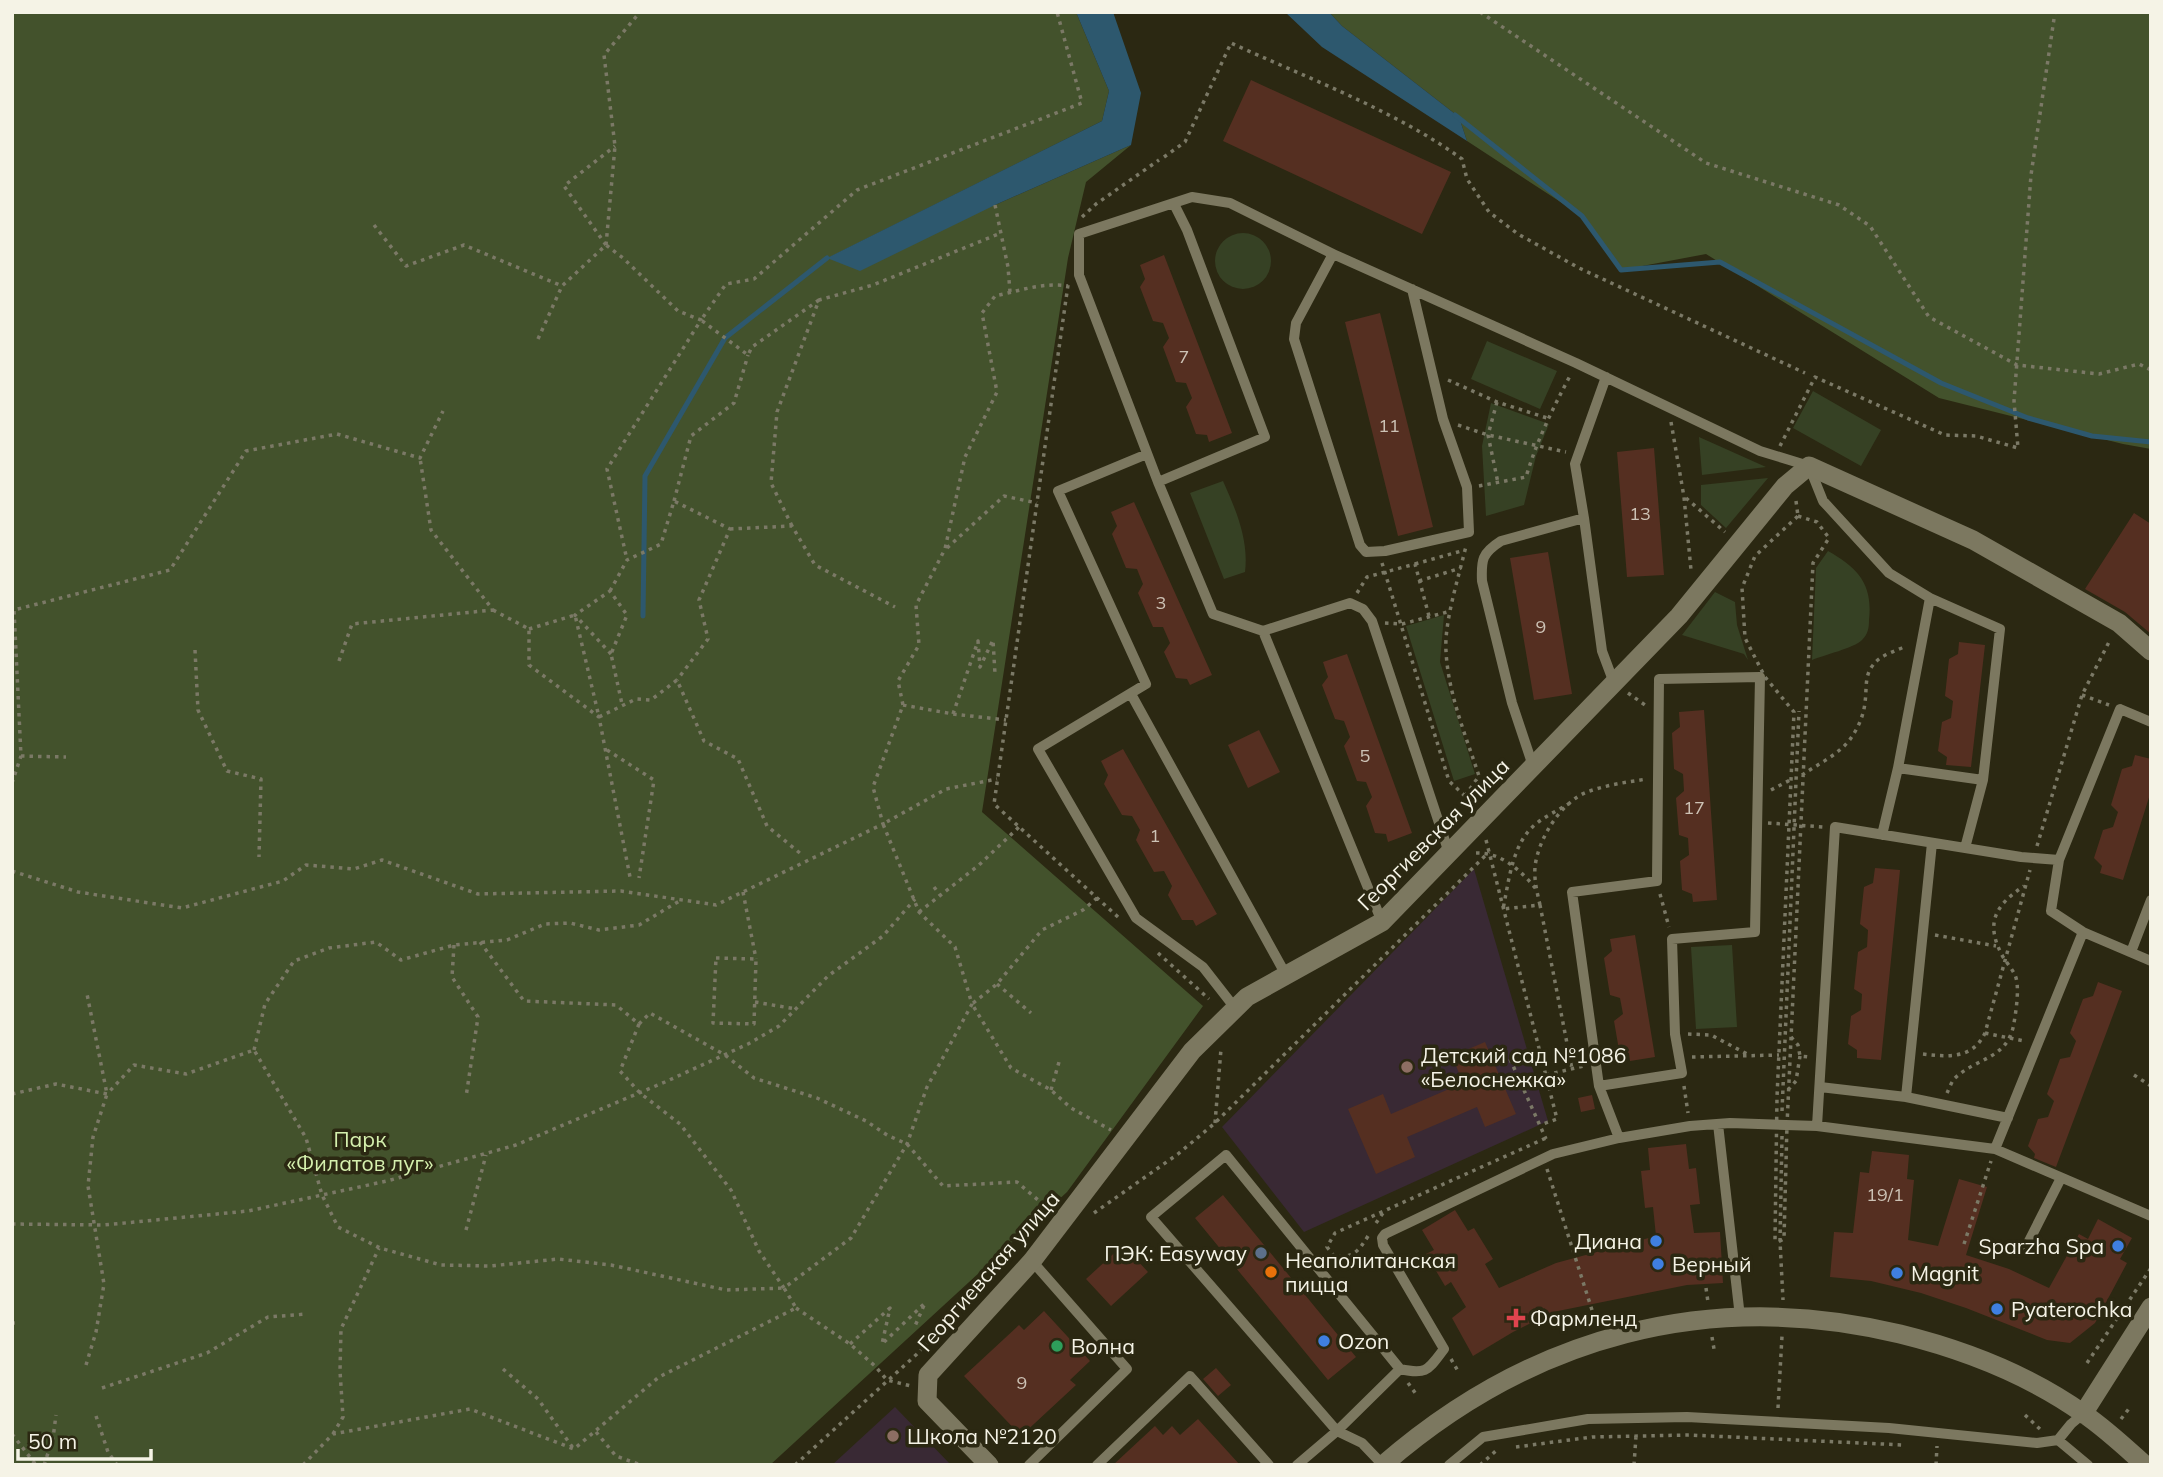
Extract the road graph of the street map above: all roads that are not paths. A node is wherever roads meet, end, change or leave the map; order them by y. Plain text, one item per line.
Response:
1 (1174, 204) junction
2 (1333, 254) junction
3 (1412, 289) junction
4 (1606, 377) junction
5 (1147, 454) junction
6 (1809, 466) junction
7 (1158, 482) junction
8 (1584, 518) junction
9 (1930, 598) junction
10 (1263, 631) junction
11 (2151, 651) edge
12 (1614, 683) junction
13 (1131, 694) junction
14 (2151, 722) edge
15 (1533, 766) junction
16 (1898, 768) junction
17 (1983, 780) junction
18 (1882, 835) junction
19 (1932, 843) junction
20 (1965, 848) junction
21 (1448, 853) junction
22 (2059, 860) junction
23 (2151, 900) edge
24 (1382, 922) junction
25 (2083, 932) junction
26 (2131, 953) junction
27 (2151, 961) edge
28 (1286, 975) junction
29 (1229, 1015) junction
30 (1599, 1086) junction
31 (1820, 1087) junction
32 (1906, 1097) junction
33 (2008, 1118) junction
34 (1718, 1124) junction
35 (1817, 1126) junction
36 (1619, 1138) junction
37 (1995, 1149) junction
38 (2061, 1178) junction
39 (2151, 1216) edge
40 (2026, 1247) dead end
41 (1032, 1261) junction
42 (2151, 1307) edge
43 (1740, 1317) junction
44 (1400, 1369) junction
45 (2083, 1414) junction
46 (1337, 1431) junction
47 (2058, 1440) junction
48 (989, 1465) edge
49 (1029, 1465) edge
50 (1097, 1465) edge
51 (1269, 1465) edge
52 (1297, 1465) edge
53 (1383, 1465) edge
54 (1449, 1465) edge
55 (2088, 1465) edge
56 (2145, 1465) edge

1 - 2 lane
1 - 5 lane
1 - 7 lane
2 - 3 lane
2 - 3 lane
3 - 4 lane
4 - 6 lane
4 - 8 lane
5 - 7 lane
5 - 13 lane
6 - 9 lane
6 - 11 street
6 - 12 street, Георгиевская улица
7 - 10 lane
8 - 12 lane
8 - 15 lane
9 - 16 lane
9 - 17 lane
10 - 21 lane
10 - 24 lane
12 - 15 street, Георгиевская улица
13 - 28 lane
13 - 29 lane
14 - 22 lane
15 - 21 street, Георгиевская улица
16 - 17 lane
16 - 18 lane
17 - 20 lane
18 - 19 lane
18 - 31 lane
19 - 20 lane
19 - 32 lane
20 - 22 lane
21 - 24 street, Георгиевская улица
22 - 25 lane
23 - 26 lane
24 - 28 street, Георгиевская улица
25 - 26 lane
25 - 33 lane
26 - 27 lane
28 - 29 street, Георгиевская улица
29 - 41 street, Георгиевская улица
30 - 30 lane
30 - 36 lane
31 - 32 lane
31 - 35 lane
32 - 33 lane
33 - 37 lane
34 - 35 lane
34 - 36 lane
34 - 43 lane
35 - 37 lane
36 - 44 lane
37 - 38 lane
38 - 39 lane
38 - 40 lane
41 - 48 street, Георгиевская улица
41 - 49 lane
42 - 45 street
43 - 45 street
43 - 53 street
44 - 46 lane
44 - 46 lane
45 - 47 lane
45 - 56 street
46 - 52 lane
46 - 53 lane
47 - 54 lane
47 - 55 lane
50 - 51 lane

